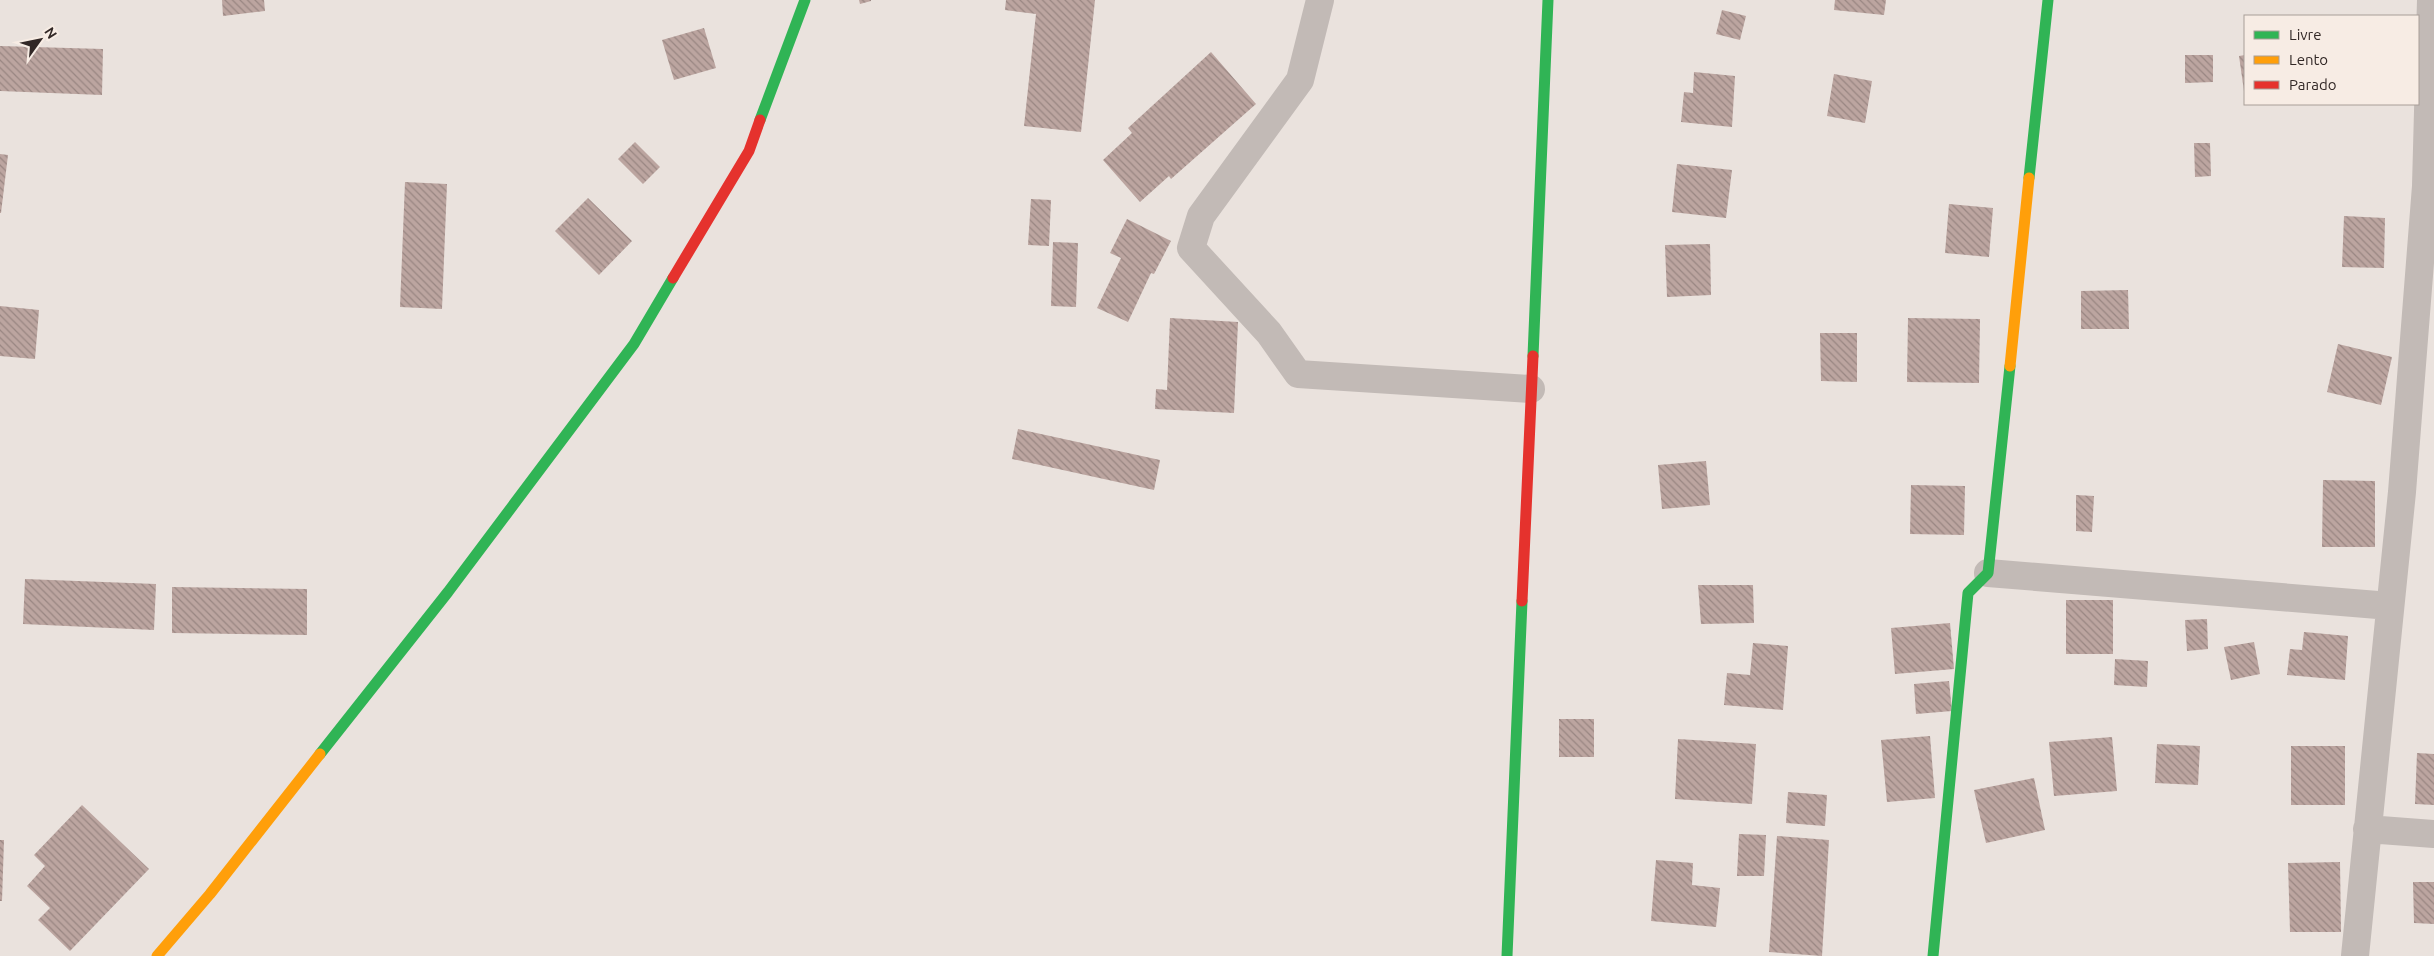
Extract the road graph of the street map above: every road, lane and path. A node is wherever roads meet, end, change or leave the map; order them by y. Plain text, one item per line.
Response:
1 (805, 0) edge
2 (1320, 0) edge
3 (1548, 0) edge
4 (2048, 0) edge
5 (2431, 0) edge
6 (1531, 389) junction
7 (1988, 573) junction
8 (2390, 606) junction
9 (2367, 829) junction
10 (2434, 834) edge
11 (157, 956) edge
12 (1506, 956) edge
13 (1933, 956) edge
14 (2354, 956) edge

1 - 11 main road
2 - 6 street
3 - 6 main road
4 - 7 main road
5 - 8 street
6 - 12 main road
7 - 8 street
7 - 13 main road
8 - 9 street
9 - 10 street
9 - 14 street

